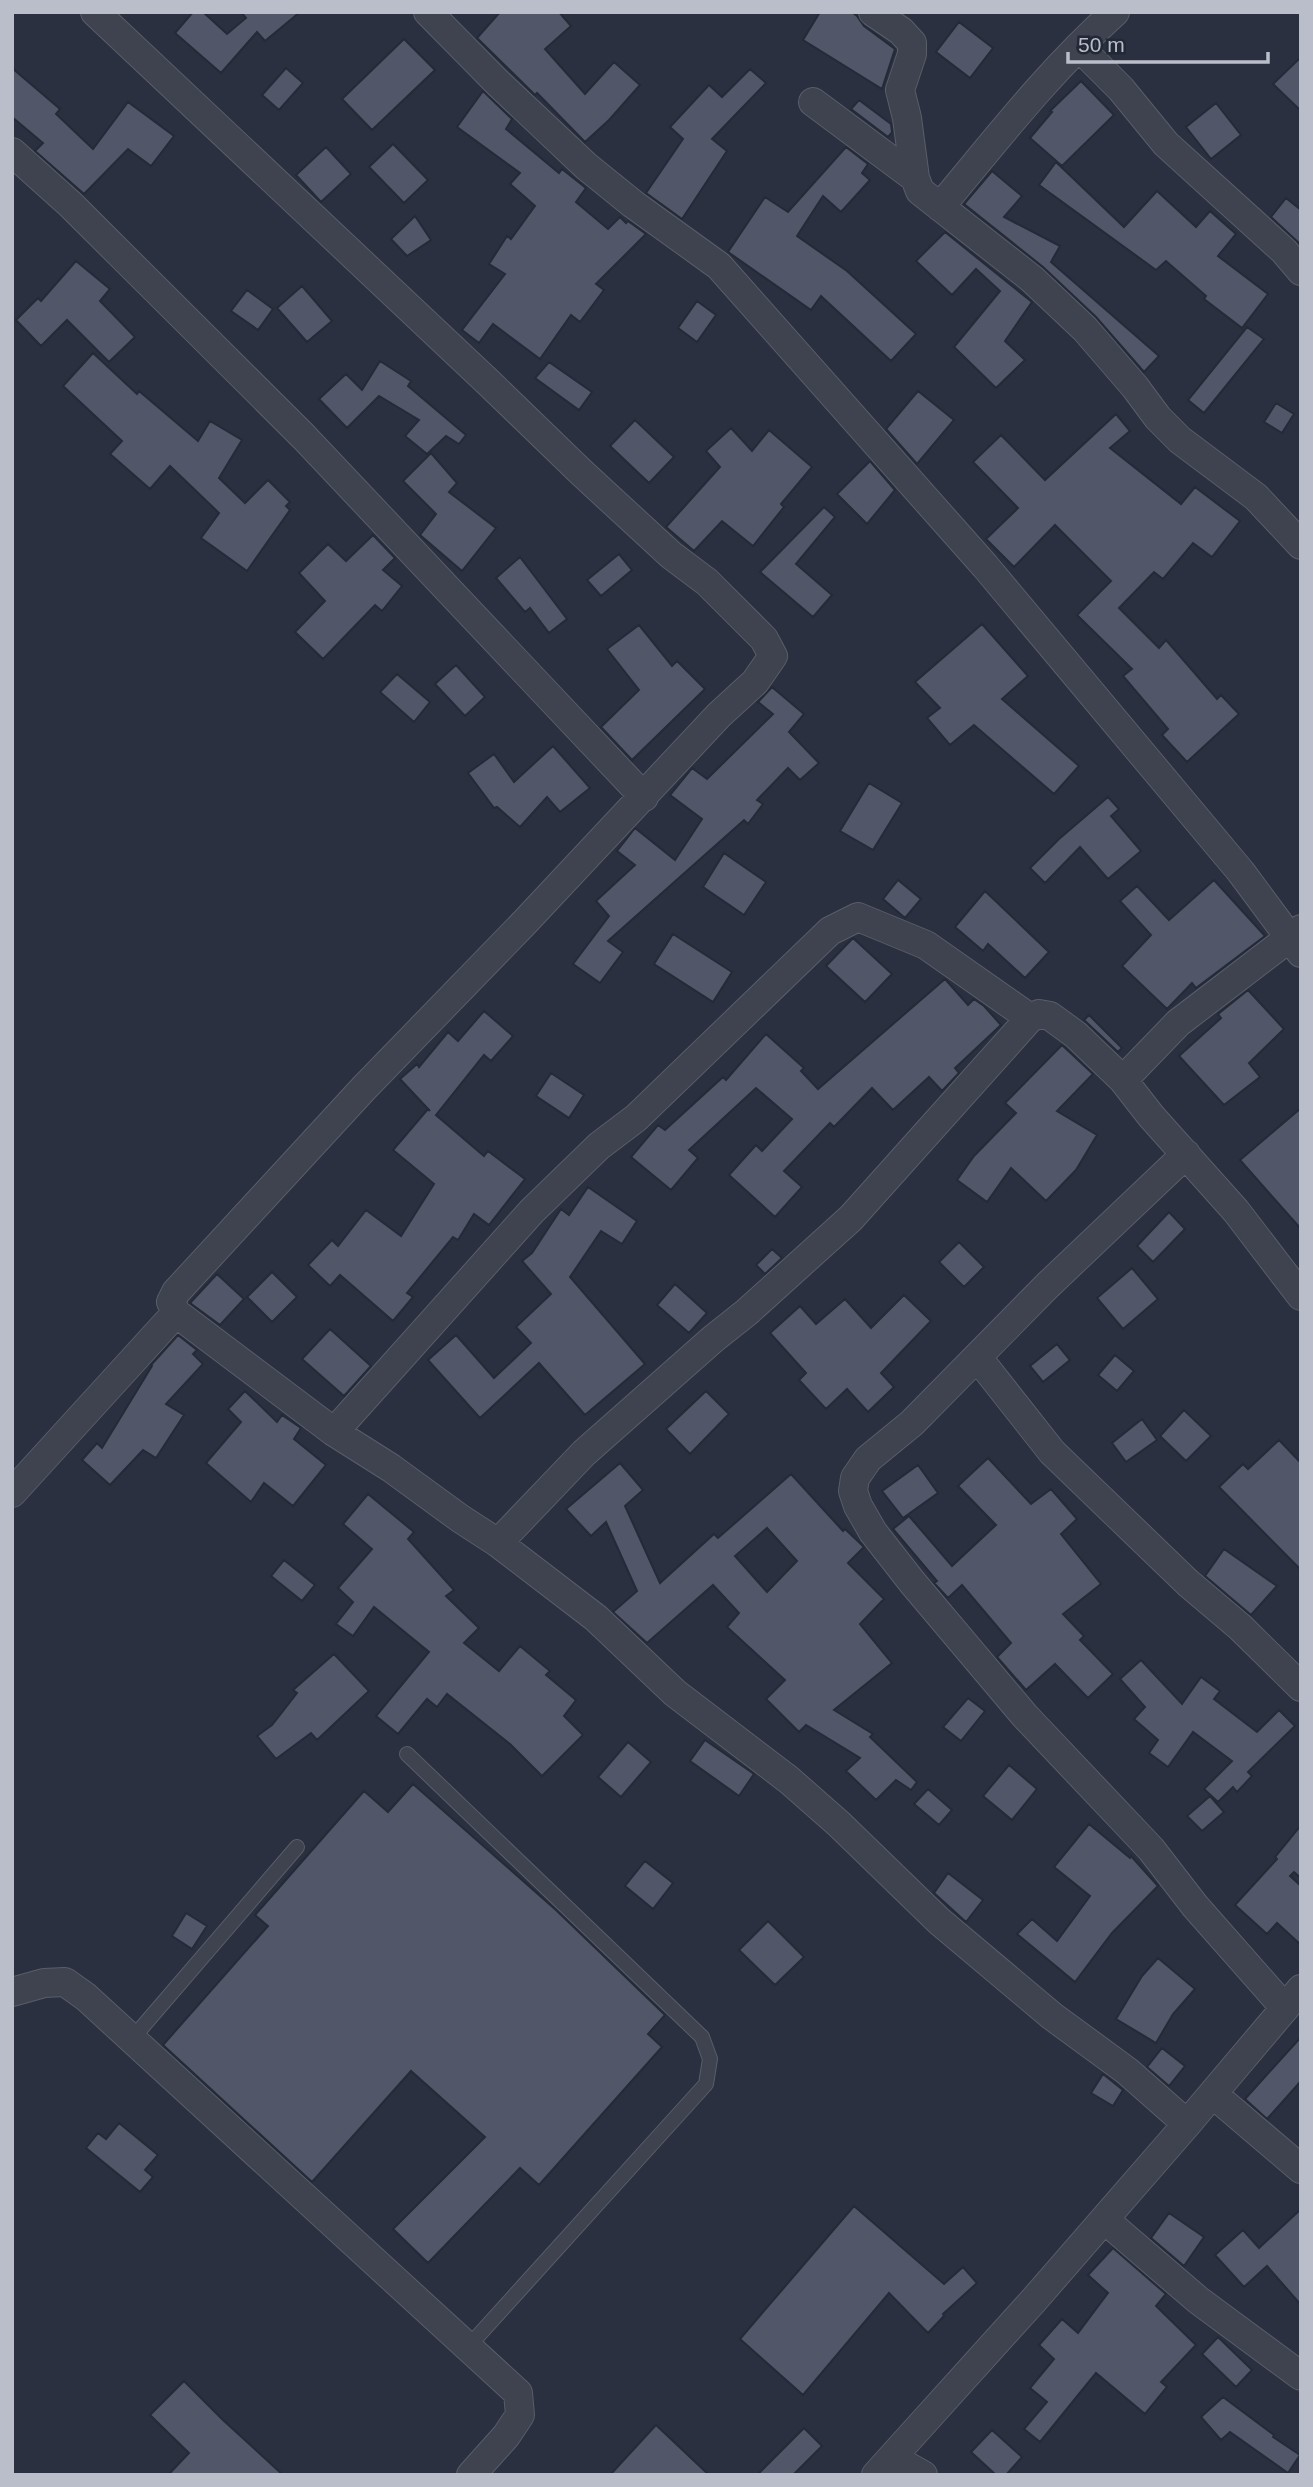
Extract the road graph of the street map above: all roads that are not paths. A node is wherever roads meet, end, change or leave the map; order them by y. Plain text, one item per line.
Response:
1 (95, 12) edge
2 (428, 12) edge
3 (873, 12) edge
4 (1115, 12) edge
5 (1079, 47) junction
6 (813, 103) dead end
7 (12, 152) edge
8 (915, 178) junction
9 (940, 207) junction
10 (1301, 271) edge
11 (1301, 545) edge
12 (644, 797) junction
13 (1297, 941) edge
14 (1031, 1018) junction
15 (1123, 1080) junction
16 (1186, 1154) junction
17 (1301, 1296) edge
18 (176, 1312) junction
19 (978, 1357) junction
20 (334, 1432) junction
21 (12, 1493) edge
22 (498, 1543) junction
23 (1301, 1688) edge
24 (407, 1754) dead end
25 (298, 1847) dead end
26 (12, 1992) edge
27 (1292, 1998) edge
28 (132, 2039) junction
29 (1213, 2094) junction
30 (1188, 2124) junction
31 (1301, 2169) edge
32 (1105, 2220) junction
33 (468, 2347) junction
34 (1301, 2376) edge
35 (885, 2466) edge
36 (471, 2475) edge
37 (923, 2475) edge

1 - 12 street
2 - 13 street
3 - 8 street
4 - 5 street
5 - 9 street
5 - 10 street
6 - 8 street
7 - 12 street
8 - 9 street
9 - 11 street
12 - 18 street
13 - 15 street
14 - 15 street
14 - 20 street
14 - 22 street
15 - 16 street
16 - 17 street
16 - 19 street
18 - 20 street
18 - 21 street
19 - 23 street
19 - 27 street
20 - 22 street
22 - 30 street
24 - 33 lane
25 - 28 lane
26 - 28 street
27 - 29 street
28 - 33 street
29 - 30 street
29 - 31 street
30 - 32 street
32 - 34 street
32 - 35 street
33 - 36 street
35 - 37 street

